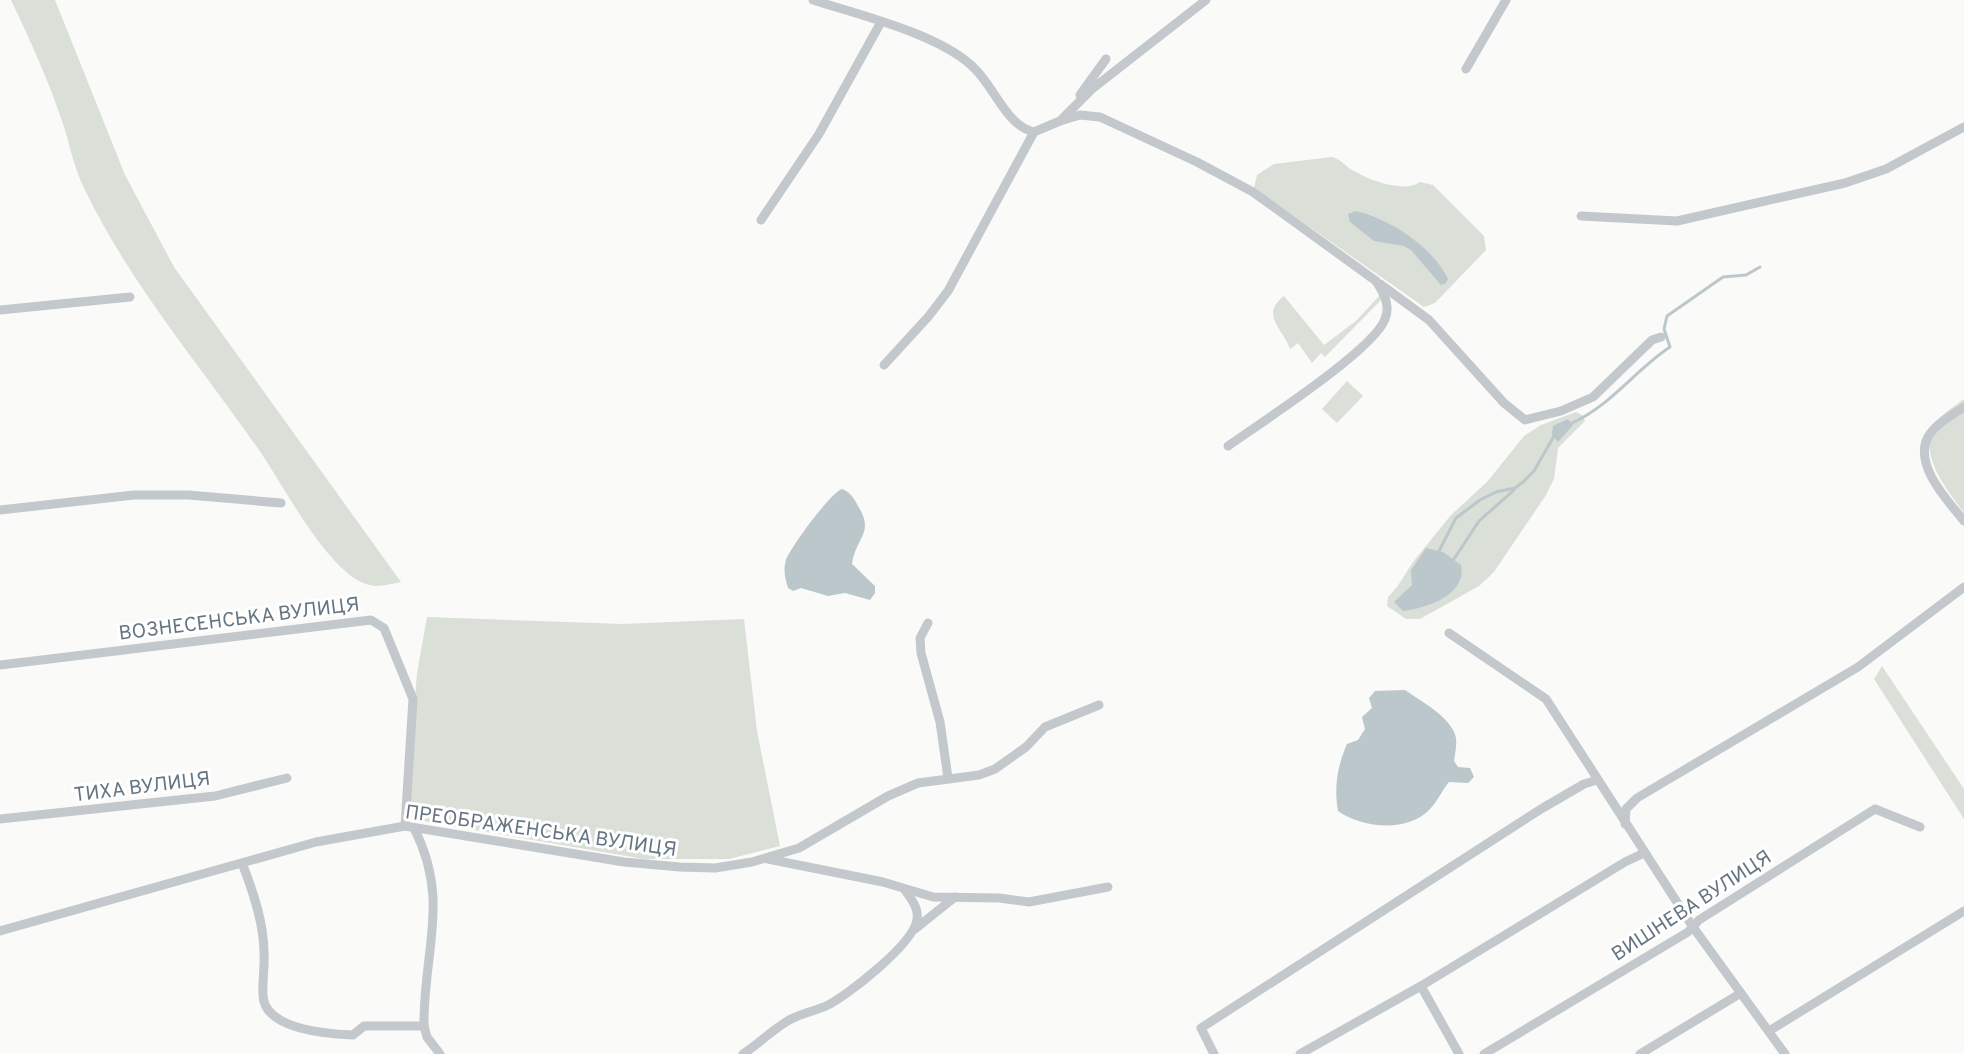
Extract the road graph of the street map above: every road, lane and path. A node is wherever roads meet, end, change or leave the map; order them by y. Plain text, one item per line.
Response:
1 (813, 0) edge
2 (1206, 0) edge
3 (1506, 0) edge
4 (881, 22) junction
5 (1106, 59) dead end
6 (1466, 69) dead end
7 (1060, 121) junction
8 (1964, 127) edge
9 (1034, 132) junction
10 (1581, 216) dead end
11 (761, 219) dead end
12 (1376, 281) junction
13 (130, 297) dead end
14 (0, 310) edge
15 (1661, 337) dead end
16 (884, 365) dead end
17 (1964, 407) edge
18 (1228, 446) dead end
19 (281, 503) dead end
20 (0, 510) edge
21 (1964, 520) edge
22 (1964, 587) edge
23 (928, 622) dead end
24 (1449, 633) dead end
25 (0, 665) edge
26 (1099, 705) dead end
27 (287, 778) dead end
28 (948, 778) junction
29 (1597, 780) junction
30 (0, 819) edge
31 (1625, 824) junction
32 (409, 827) junction
33 (1920, 827) dead end
34 (1644, 853) junction
35 (766, 859) junction
36 (242, 863) junction
37 (1108, 887) dead end
38 (905, 890) junction
39 (955, 897) junction
40 (1964, 911) edge
41 (1693, 927) junction
42 (915, 929) junction
43 (0, 931) edge
44 (1421, 986) junction
45 (1741, 993) junction
46 (424, 1026) junction
47 (1769, 1031) junction
48 (440, 1054) edge
49 (743, 1054) edge
50 (1214, 1054) edge
51 (1300, 1054) edge
52 (1460, 1054) edge
53 (1484, 1054) edge
54 (1640, 1054) edge
55 (1785, 1054) edge

1 - 4 street
2 - 7 street
3 - 6 street
4 - 9 street
4 - 11 street
5 - 7 street
7 - 9 street
7 - 12 street
8 - 10 street
9 - 16 street
12 - 15 street
12 - 18 street
13 - 14 street
17 - 21 street
19 - 20 street
22 - 31 street
23 - 28 street
24 - 29 street
25 - 32 street, ВОЗНЕСЕНСЬКА ВУЛИЦЯ
26 - 28 street, ПРЕОБРАЖЕНСЬКА ВУЛИЦЯ
27 - 30 street, ТИХА ВУЛИЦЯ
28 - 35 street, ПРЕОБРАЖЕНСЬКА ВУЛИЦЯ
29 - 31 street
29 - 50 street
31 - 34 street
32 - 35 street, ПРЕОБРАЖЕНСЬКА ВУЛИЦЯ
32 - 36 street, ПРЕОБРАЖЕНСЬКА ВУЛИЦЯ
32 - 46 street
33 - 41 street, ВИШНЕВА ВУЛИЦЯ
34 - 41 street
34 - 44 street
35 - 38 street, ПРЕОБРАЖЕНСЬКА ВУЛИЦЯ
36 - 43 street, ПРЕОБРАЖЕНСЬКА ВУЛИЦЯ
36 - 46 street
37 - 39 street, ПРЕОБРАЖЕНСЬКА ВУЛИЦЯ
38 - 39 street, ПРЕОБРАЖЕНСЬКА ВУЛИЦЯ
38 - 42 street
39 - 42 street
40 - 47 street
41 - 45 street
41 - 53 street, ВИШНЕВА ВУЛИЦЯ
42 - 49 street
44 - 51 street
44 - 52 street
45 - 47 street
45 - 54 street
46 - 48 street
47 - 55 street

